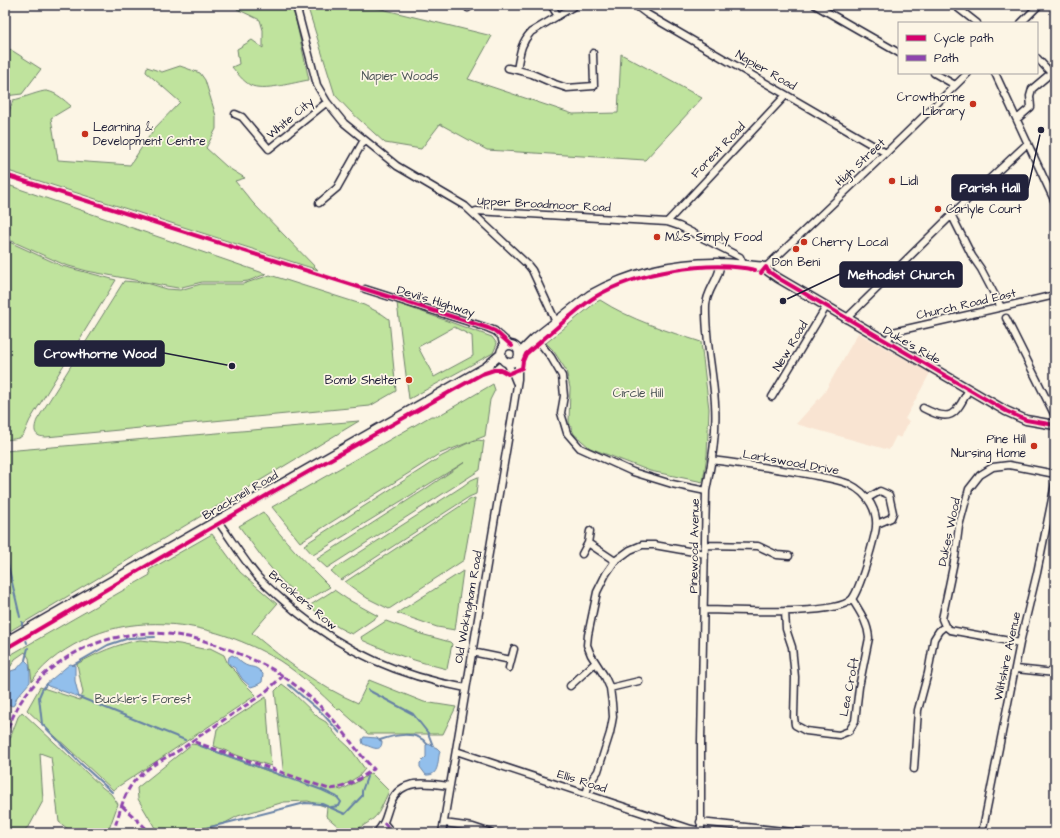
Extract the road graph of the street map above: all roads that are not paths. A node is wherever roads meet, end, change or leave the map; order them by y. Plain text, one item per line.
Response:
1 (296, 5) edge
2 (550, 5) edge
3 (576, 5) edge
4 (635, 5) edge
5 (815, 5) edge
6 (954, 5) edge
7 (1036, 6) edge
8 (558, 16) junction
9 (976, 22) edge
10 (1022, 22) edge
11 (898, 52) edge
12 (593, 53) dead end
13 (1038, 59) edge
14 (508, 68) dead end
15 (517, 70) junction
16 (936, 74) edge
17 (967, 74) edge
18 (995, 74) edge
19 (955, 85) junction
20 (594, 86) junction
21 (595, 94) dead end
22 (786, 95) junction
23 (327, 102) junction
24 (235, 114) dead end
25 (1017, 119) junction
26 (364, 140) junction
27 (1028, 143) junction
28 (886, 153) junction
29 (319, 202) dead end
30 (1055, 202) edge
31 (473, 213) junction
32 (952, 216) junction
33 (667, 222) junction
34 (720, 263) junction
35 (743, 264) junction
36 (766, 266) junction
37 (365, 289) dead end
38 (1055, 295) edge
39 (826, 307) junction
40 (1001, 307) junction
41 (1006, 318) dead end
42 (846, 319) junction
43 (556, 322) junction
44 (535, 339) junction
45 (886, 342) junction
46 (510, 354) junction
47 (516, 384) junction
48 (969, 389) junction
49 (772, 397) dead end
50 (923, 408) dead end
51 (1055, 416) edge
52 (1055, 425) edge
53 (712, 460) junction
54 (1055, 474) edge
55 (1055, 484) edge
56 (706, 491) junction
57 (868, 498) junction
58 (217, 520) junction
59 (877, 524) junction
60 (590, 531) dead end
61 (588, 543) junction
62 (704, 545) junction
63 (582, 554) dead end
64 (705, 554) junction
65 (789, 556) dead end
66 (615, 561) junction
67 (852, 599) junction
68 (704, 610) junction
69 (785, 611) junction
70 (945, 626) junction
71 (5, 642) edge
72 (1020, 643) junction
73 (514, 649) dead end
74 (472, 652) junction
75 (511, 660) junction
76 (595, 663) junction
77 (509, 668) dead end
78 (1016, 669) junction
79 (1055, 673) edge
80 (639, 681) dead end
81 (570, 686) dead end
82 (466, 688) junction
83 (610, 688) junction
84 (456, 751) junction
85 (914, 769) dead end
86 (449, 786) junction
87 (586, 794) junction
88 (700, 822) junction
89 (444, 823) junction
90 (384, 824) junction
91 (700, 832) edge
92 (376, 833) edge
93 (392, 833) edge
94 (442, 833) edge
95 (491, 833) edge
96 (802, 833) edge
97 (982, 833) edge

1 - 23 street, Upper Broadmoor Road
2 - 8 street
3 - 8 street
4 - 22 street, Napier Road
5 - 11 street
6 - 9 street
7 - 10 street
8 - 15 street
12 - 20 street
13 - 25 street
14 - 15 street
15 - 20 street
16 - 19 street
17 - 19 street, High Street
18 - 25 street
19 - 28 street, High Street
20 - 21 street
22 - 28 street, Napier Road
22 - 33 street, Forest Road
23 - 24 street, White City
23 - 26 street, Upper Broadmoor Road
25 - 27 street
26 - 29 street
26 - 31 street, Upper Broadmoor Road
27 - 30 street
27 - 32 street
28 - 36 street, High Street
31 - 33 street, Upper Broadmoor Road
31 - 43 street
32 - 40 street
32 - 42 street
33 - 35 street, Upper Broadmoor Road
34 - 35 main road
34 - 43 main road
34 - 53 street, Pinewood Avenue
35 - 36 main road
36 - 39 main road, Duke's Ride
37 - 46 street, Devil's Highway
38 - 40 street, Church Road East
39 - 42 main road, Duke's Ride
39 - 49 street, New Road
40 - 45 street, Church Road East
41 - 51 street
42 - 45 main road, Duke's Ride
43 - 44 main road
44 - 46 main road
44 - 56 street
45 - 48 main road, Duke's Ride
46 - 47 street
46 - 47 street, Old Wokingham Road
46 - 58 main road, Bracknell Road
47 - 74 street, Old Wokingham Road
48 - 50 street
48 - 52 main road, Duke's Ride
53 - 56 street, Pinewood Avenue
53 - 57 street, Larkswood Drive
54 - 70 street, Dukes Wood
55 - 72 street, Wiltshire Avenue
56 - 62 street, Pinewood Avenue
57 - 59 street, Larkswood Drive
57 - 59 street
58 - 71 main road, Bracknell Road
58 - 82 street, Brookers Row
59 - 67 street, Larkswood Drive
60 - 61 street
61 - 63 street
61 - 66 street
62 - 64 street, Pinewood Avenue
62 - 65 street
64 - 66 street
64 - 68 street, Pinewood Avenue
66 - 76 street
67 - 69 street
67 - 69 street, Lea Croft
68 - 69 street
68 - 88 street, Pinewood Avenue
70 - 72 street
70 - 85 street
72 - 78 street, Wiltshire Avenue
73 - 75 street
74 - 75 street
74 - 82 street, Old Wokingham Road
75 - 77 street
76 - 81 street
76 - 83 street
78 - 79 street
78 - 97 street, Wiltshire Avenue
80 - 83 street
82 - 84 street, Old Wokingham Road
83 - 87 street
84 - 86 street, Old Wokingham Road
84 - 87 street, Ellis Road
86 - 89 street, Old Wokingham Road
86 - 90 street
87 - 91 street, Ellis Road
88 - 91 street, Pinewood Avenue
88 - 96 street
89 - 94 street, Old Wokingham Road
89 - 95 street
90 - 92 street
90 - 93 street

